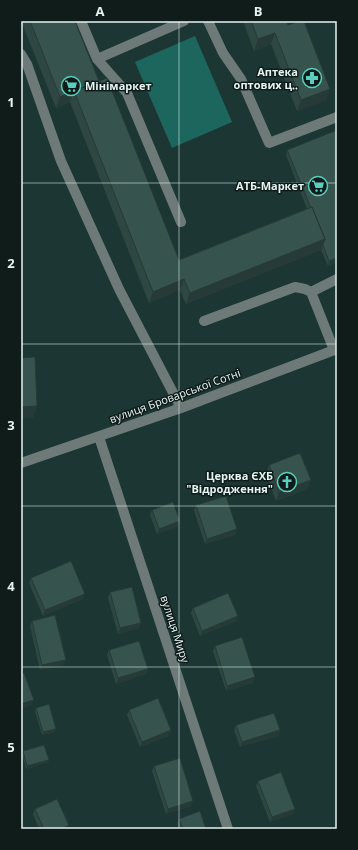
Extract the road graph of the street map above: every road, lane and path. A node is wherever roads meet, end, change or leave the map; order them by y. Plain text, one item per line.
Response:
1 (81, 21) edge
2 (184, 21) edge
3 (208, 21) edge
4 (21, 54) edge
5 (97, 58) junction
6 (337, 117) edge
7 (181, 222) dead end
8 (337, 279) edge
9 (310, 292) junction
10 (204, 321) dead end
11 (335, 349) edge
12 (181, 408) junction
13 (99, 437) junction
14 (21, 463) edge
15 (228, 829) edge

1 - 5 street
2 - 5 street
3 - 6 street
4 - 12 street
5 - 7 street
8 - 9 street
9 - 10 street
9 - 11 street
11 - 12 street, вулиця Броварської Сотні
12 - 13 street, вулиця Броварської Сотні
13 - 14 street, вулиця Броварської Сотні
13 - 15 street, вулиця Миру

